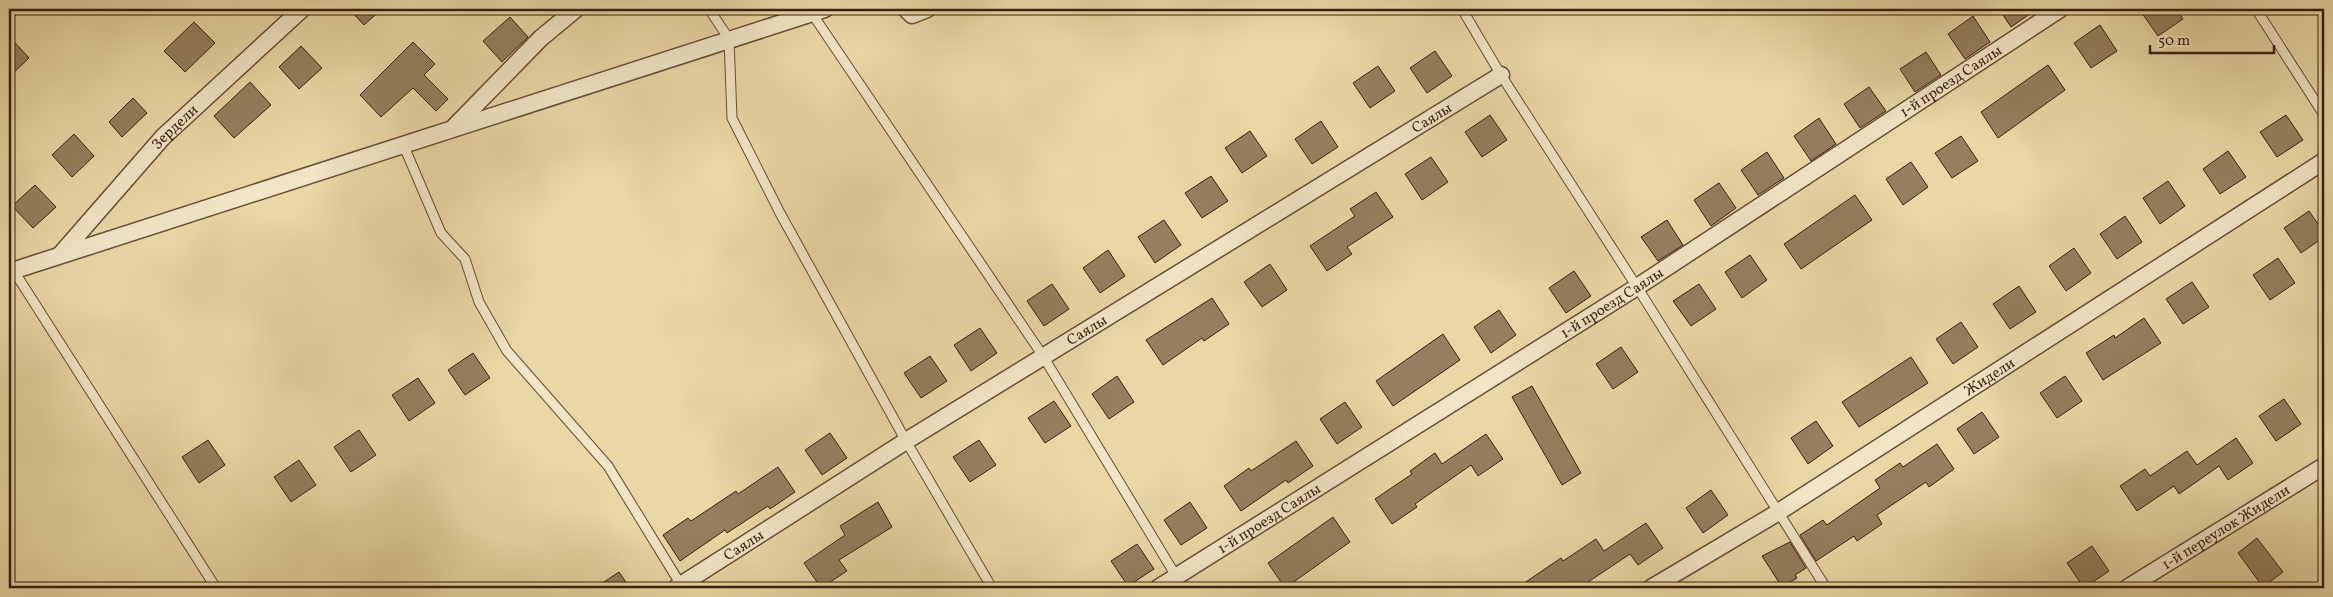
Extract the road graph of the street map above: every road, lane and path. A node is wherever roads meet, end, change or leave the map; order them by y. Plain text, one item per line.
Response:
1 (302, 9) edge
2 (576, 9) edge
3 (709, 9) edge
4 (928, 9) edge
5 (1462, 9) edge
6 (2060, 9) edge
7 (2256, 9) edge
8 (818, 10) edge
9 (912, 11) edge
10 (728, 39) junction
11 (1501, 75) junction
12 (2324, 115) edge
13 (453, 128) junction
14 (403, 144) junction
15 (2324, 161) edge
16 (60, 255) junction
17 (10, 269) edge
18 (1637, 287) junction
19 (1043, 356) junction
20 (906, 441) junction
21 (2324, 466) edge
22 (1777, 513) junction
23 (1176, 576) junction
24 (212, 587) edge
25 (678, 587) edge
26 (992, 588) edge
27 (1158, 588) edge
28 (1651, 588) edge
29 (1826, 588) edge
30 (2126, 588) edge

1 - 16 street, Зердели
2 - 13 street
3 - 10 lane
4 - 9 street
5 - 11 lane
6 - 18 street, 1-й проезд Саялы
7 - 12 lane
8 - 10 street
8 - 19 lane
10 - 13 street
10 - 20 lane
11 - 18 lane
11 - 19 street, Саялы
13 - 14 street
14 - 16 street
14 - 25 lane
15 - 22 street, Жидели
16 - 17 street
17 - 24 lane
18 - 22 lane
18 - 23 street, 1-й проезд Саялы
19 - 20 street, Саялы
19 - 23 lane
20 - 25 street, Саялы
20 - 26 lane
21 - 30 street, 1-й переулок Жидели
22 - 28 street, Жидели
22 - 29 lane
23 - 27 street, 1-й проезд Саялы

